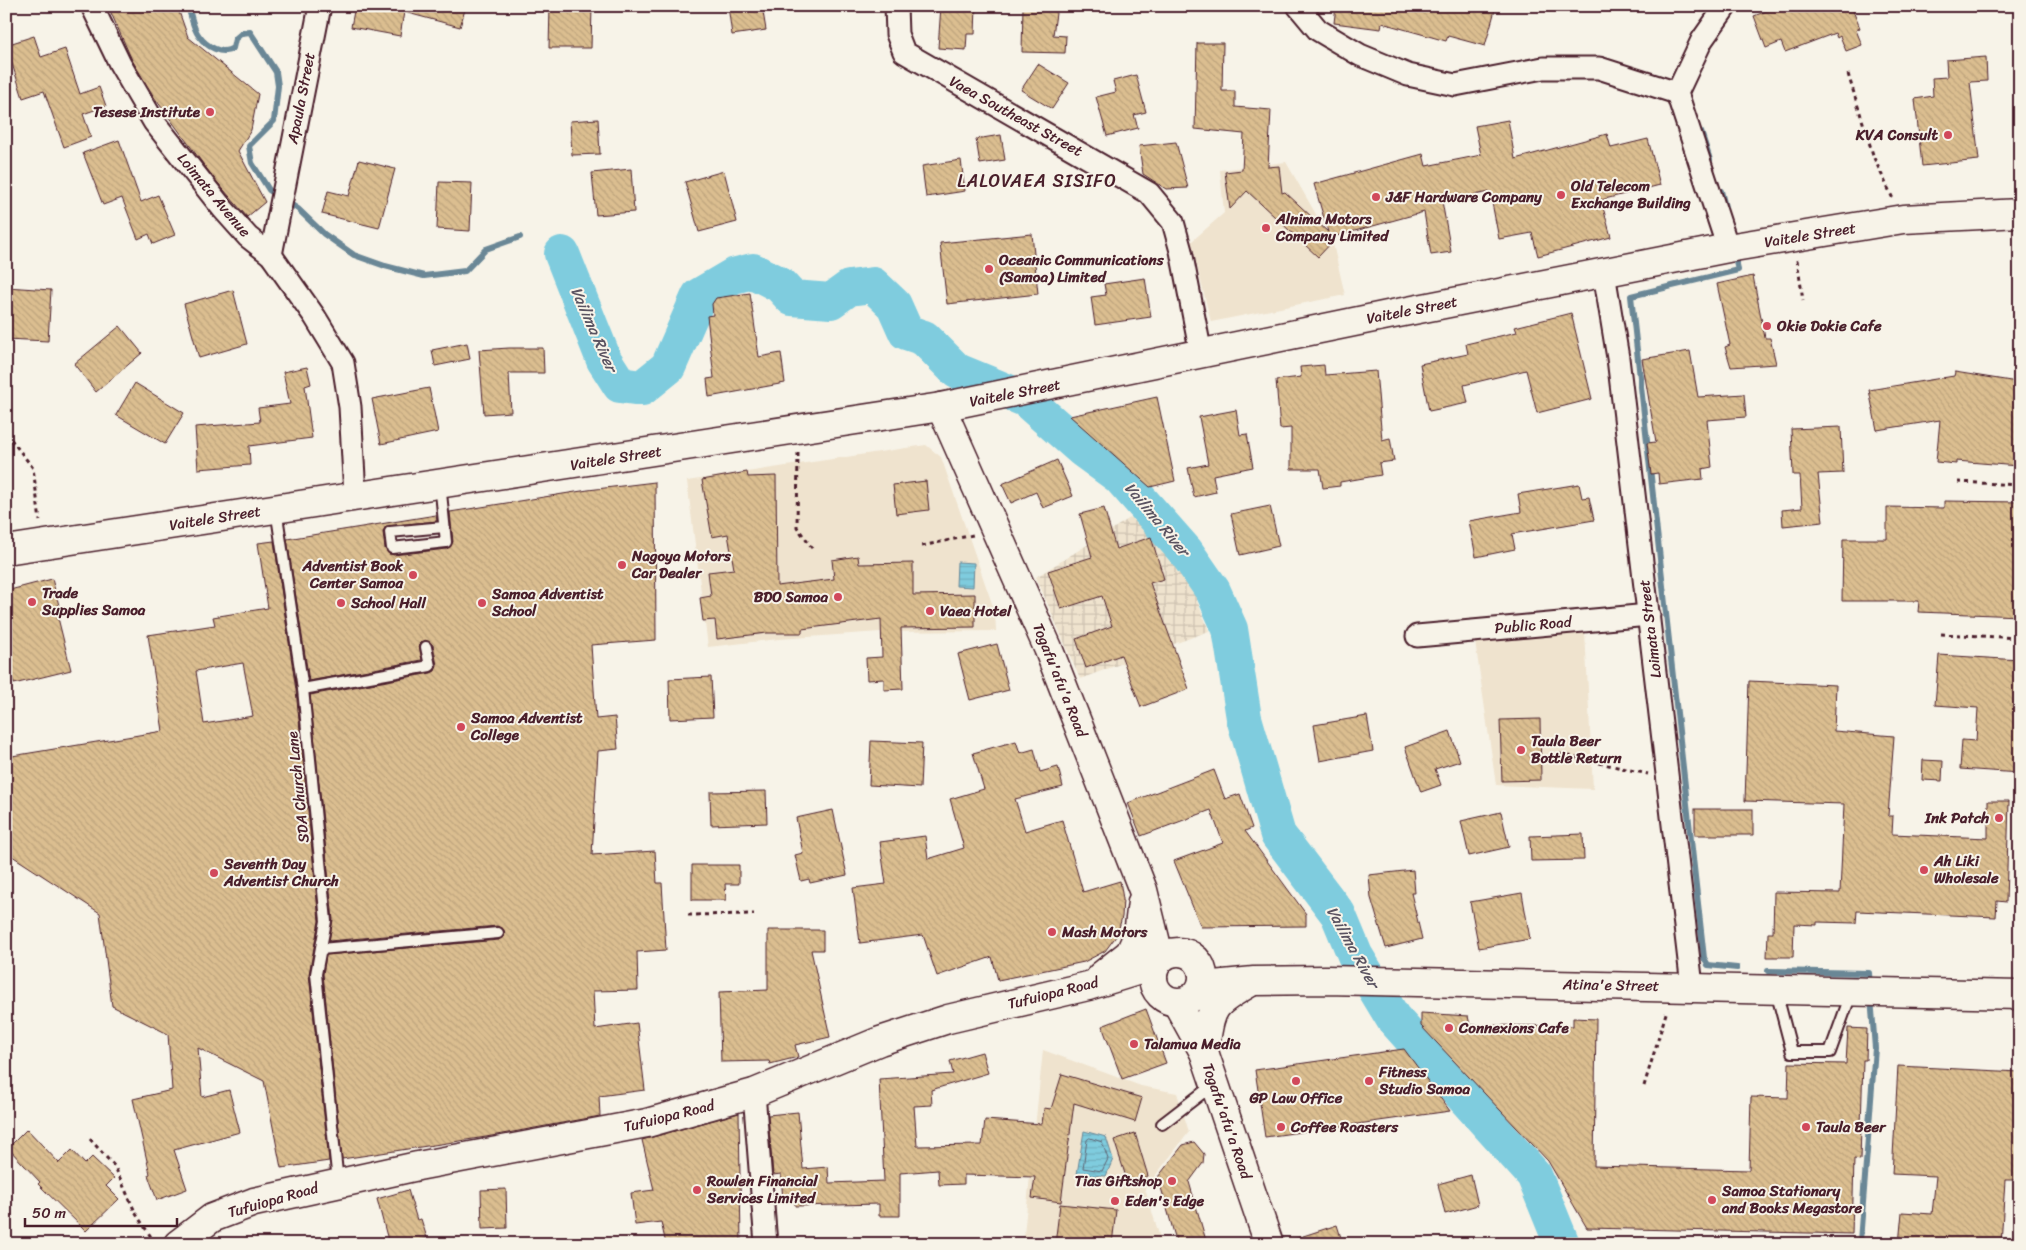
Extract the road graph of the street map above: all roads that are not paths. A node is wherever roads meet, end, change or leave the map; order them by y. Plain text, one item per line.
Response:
1 (92, 6) edge
2 (320, 6) edge
3 (896, 6) edge
4 (1298, 6) edge
5 (1726, 6) edge
6 (1677, 93) junction
7 (2020, 213) edge
8 (1728, 248) junction
9 (271, 254) junction
10 (1604, 272) junction
11 (1201, 354) junction
12 (947, 406) junction
13 (440, 483) junction
14 (355, 495) junction
15 (276, 508) junction
16 (444, 527) junction
17 (6, 550) edge
18 (1649, 614) junction
19 (1416, 636) dead end
20 (426, 647) dead end
21 (303, 689) junction
22 (1143, 890) junction
23 (498, 933) dead end
24 (321, 949) junction
25 (1180, 976) junction
26 (1254, 980) junction
27 (1088, 986) junction
28 (1683, 986) junction
29 (1776, 989) junction
30 (1864, 991) junction
31 (2020, 995) edge
32 (1204, 1052) junction
33 (1214, 1083) junction
34 (754, 1093) junction
35 (1162, 1124) dead end
36 (338, 1182) junction
37 (178, 1244) edge
38 (766, 1244) edge
39 (1269, 1244) edge

1 - 9 street, Loimata Avenue
2 - 9 street, Apaula Street
3 - 11 street, Vaea Southeast Street
4 - 6 street
5 - 6 street
6 - 8 street
7 - 8 main road, Vaitele Street
8 - 10 main road, Vaitele Street
9 - 14 street, Loimata Avenue
10 - 11 main road, Vaitele Street
10 - 18 street, Loimata Street
11 - 12 main road, Vaitele Street
12 - 13 main road, Vaitele Street
12 - 22 main road, Togafu'afu'a Road
13 - 14 main road, Vaitele Street
13 - 16 lane
14 - 15 main road, Vaitele Street
15 - 17 main road, Vaitele Street
15 - 21 lane, SDA Church Lane
16 - 16 lane
18 - 19 street, Public Road
18 - 28 street, Loimata Street
20 - 21 lane
21 - 24 lane, SDA Church Lane
22 - 25 main road, Togafu'afu'a Road
22 - 27 main road
23 - 24 lane
24 - 36 lane, SDA Church Lane
25 - 26 main road
25 - 27 main road, Tufuiopa Road
25 - 32 main road, Togafu'afu'a Road
26 - 28 main road, Atina'e Street
26 - 32 main road
27 - 34 main road, Tufuiopa Road
28 - 29 main road, Atina'e Street
29 - 30 main road, Atina'e Street
29 - 30 lane
30 - 31 main road, Atina'e Street
32 - 33 main road, Togafu'afu'a Road
33 - 35 lane
33 - 39 main road, Togafu'afu'a Road
34 - 36 main road, Tufuiopa Road
34 - 38 street
36 - 37 main road, Tufuiopa Road

